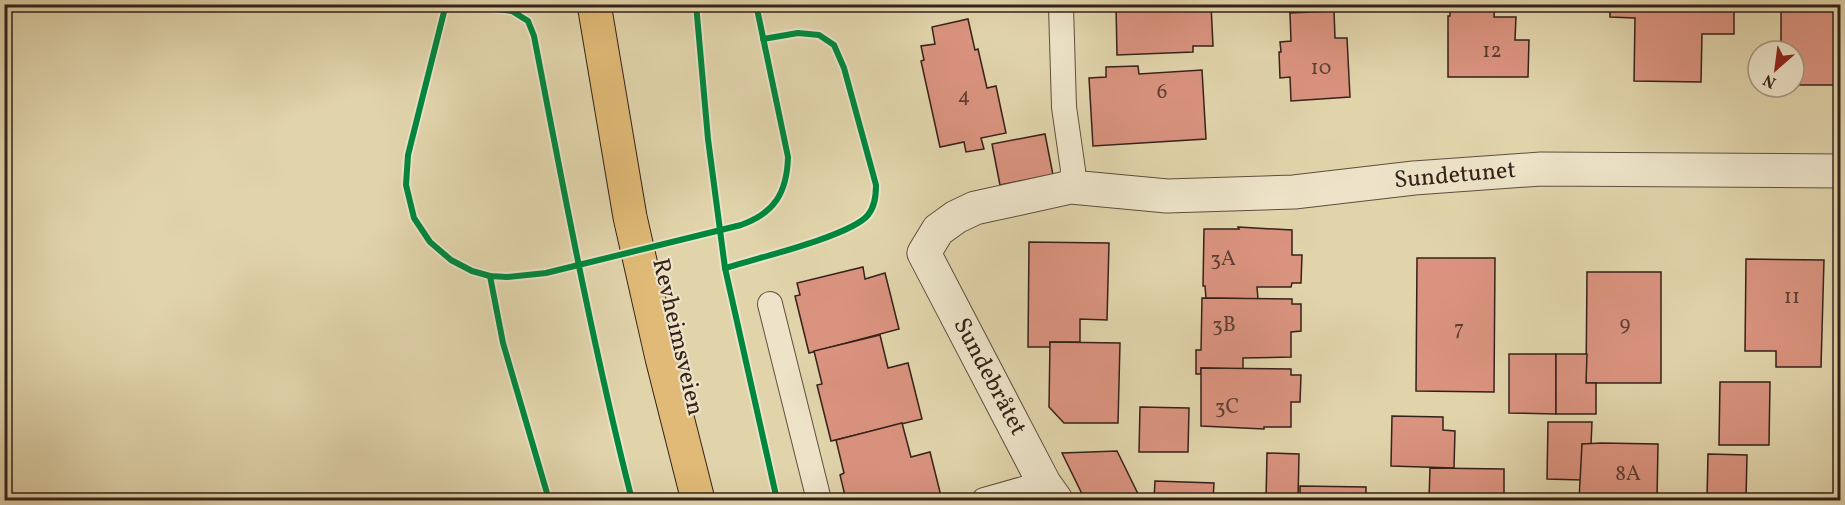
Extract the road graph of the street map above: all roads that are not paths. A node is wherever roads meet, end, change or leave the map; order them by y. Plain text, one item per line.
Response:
1 (594, 4) edge
2 (1061, 7) dead end
3 (1840, 171) edge
4 (1071, 187) junction
5 (924, 253) joint
6 (770, 304) dead end
7 (1050, 492) edge
8 (698, 501) edge
9 (819, 501) edge
10 (984, 501) edge

1 - 8 main road, Revheimsveien
2 - 4 lane
3 - 4 street, Sundetunet
4 - 5 street, Sundetunet
5 - 7 street, Sundebråtet
6 - 9 lane
7 - 10 lane

